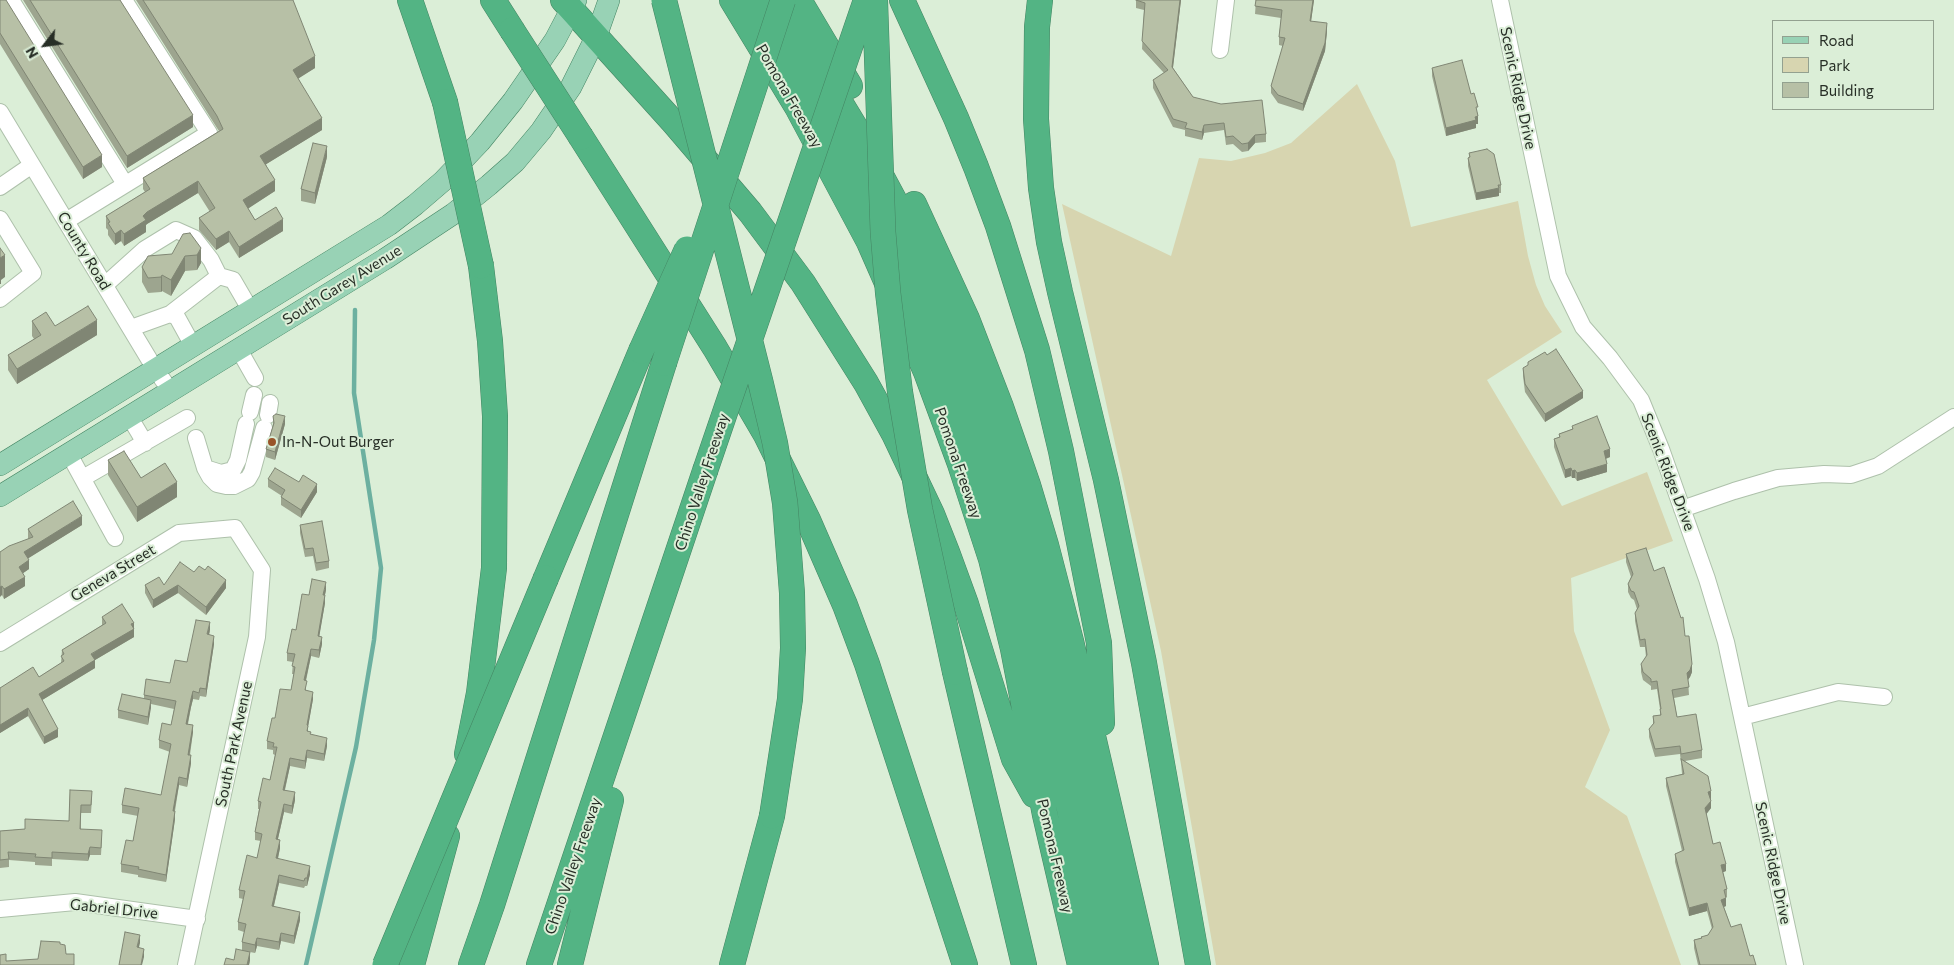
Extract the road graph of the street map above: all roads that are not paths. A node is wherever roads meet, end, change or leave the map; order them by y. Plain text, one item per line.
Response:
1 (11, 0) edge
2 (124, 0) edge
3 (410, 0) edge
4 (492, 0) edge
5 (609, 0) edge
6 (664, 0) edge
7 (732, 0) edge
8 (754, 0) edge
9 (778, 0) edge
10 (783, 0) edge
11 (799, 0) edge
12 (866, 0) edge
13 (875, 0) edge
14 (902, 0) edge
15 (1040, 0) edge
16 (1226, 0) edge
17 (1500, 0) edge
18 (570, 3) edge
19 (596, 37) junction
20 (1220, 50) dead end
21 (0, 112) edge
22 (6, 135) edge
23 (730, 162) junction
24 (32, 165) junction
25 (125, 184) junction
26 (0, 187) edge
27 (0, 219) edge
28 (66, 221) junction
29 (219, 276) junction
30 (105, 285) junction
31 (0, 299) edge
32 (251, 311) junction
33 (170, 314) junction
34 (131, 328) junction
35 (193, 346) junction
36 (238, 348) junction
37 (155, 369) junction
38 (255, 378) dead end
39 (170, 390) junction
40 (254, 395) dead end
41 (267, 415) dead end
42 (128, 416) junction
43 (1954, 416) edge
44 (187, 418) dead end
45 (196, 438) dead end
46 (145, 443) junction
47 (69, 454) junction
48 (0, 465) edge
49 (205, 468) junction
50 (83, 478) junction
51 (0, 496) edge
52 (1682, 509) junction
53 (235, 528) joint
54 (115, 538) dead end
55 (656, 621) junction
56 (0, 643) edge
57 (1884, 698) dead end
58 (1742, 717) junction
59 (1104, 781) junction
60 (1045, 815) junction
61 (0, 909) edge
62 (197, 919) junction
63 (186, 965) edge
64 (385, 965) edge
65 (412, 965) edge
66 (471, 965) edge
67 (540, 965) edge
68 (570, 965) edge
69 (732, 965) edge
70 (965, 965) edge
71 (1024, 965) edge
72 (1080, 965) edge
73 (1103, 965) edge
74 (1125, 965) edge
75 (1146, 965) edge
76 (1198, 965) edge
77 (1795, 965) edge

1 - 25 street
2 - 25 street
3 - 65 highway, bridge
4 - 70 highway, bridge
5 - 19 main road, South Garey Avenue
6 - 69 highway, bridge
7 - 60 highway, Pomona Freeway
8 - 73 highway
9 - 74 highway
10 - 23 highway, bridge
11 - 59 highway
12 - 55 highway, Chino Valley Freeway, bridge
13 - 71 highway, bridge
14 - 59 highway
15 - 76 highway
16 - 20 street
17 - 52 street, Scenic Ridge Drive
18 - 19 highway
18 - 32 main road, South Garey Avenue
19 - 36 main road, South Garey Avenue
19 - 60 highway
21 - 22 street, County Road
22 - 24 street, County Road
23 - 64 highway, bridge
23 - 66 highway, bridge
24 - 26 street
24 - 28 street, County Road
25 - 28 street
27 - 31 street
28 - 30 street, County Road
29 - 30 street
29 - 32 street
29 - 33 street
30 - 34 street, County Road
32 - 35 main road, South Garey Avenue
33 - 34 street
33 - 35 street
34 - 37 street, County Road
35 - 37 main road, South Garey Avenue
36 - 38 street
36 - 39 main road, South Garey Avenue
37 - 39 street, County Road
37 - 48 main road, South Garey Avenue
39 - 42 main road, South Garey Avenue
40 - 49 street
41 - 49 street
42 - 46 street
42 - 47 main road, South Garey Avenue
43 - 52 street
44 - 46 street
45 - 49 street
46 - 50 street
47 - 50 street
47 - 51 main road, South Garey Avenue
50 - 54 street
52 - 58 street, Scenic Ridge Drive
53 - 56 street, Geneva Street
53 - 62 street, South Park Avenue
55 - 67 highway, Chino Valley Freeway
55 - 68 highway
57 - 58 street
58 - 77 street, Scenic Ridge Drive
59 - 75 highway
60 - 72 highway, Pomona Freeway
61 - 62 street, Gabriel Drive
62 - 63 street, South Park Avenue

